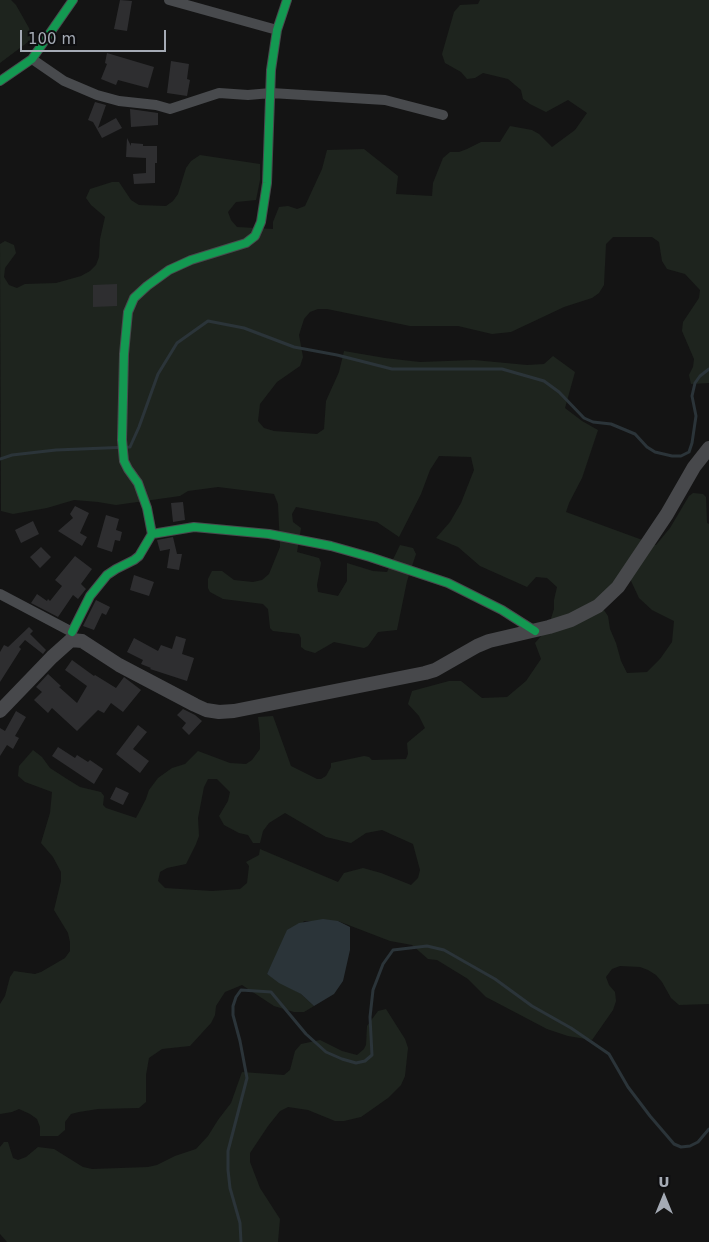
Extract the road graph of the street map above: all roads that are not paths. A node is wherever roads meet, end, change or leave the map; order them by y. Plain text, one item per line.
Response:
1 (73, 0) edge
2 (169, 0) edge
3 (287, 0) edge
4 (277, 30) junction
5 (32, 59) junction
6 (0, 81) edge
7 (270, 93) junction
8 (443, 115) dead end
9 (709, 448) edge
10 (152, 534) junction
11 (0, 594) edge
12 (535, 631) junction
13 (72, 636) junction
14 (0, 711) edge

1 - 5 street
2 - 4 street
3 - 4 street
4 - 7 street
5 - 6 street
5 - 7 street
7 - 8 street
7 - 10 street
9 - 12 main road
10 - 12 street
10 - 13 street
11 - 13 street
12 - 13 main road
13 - 14 main road

